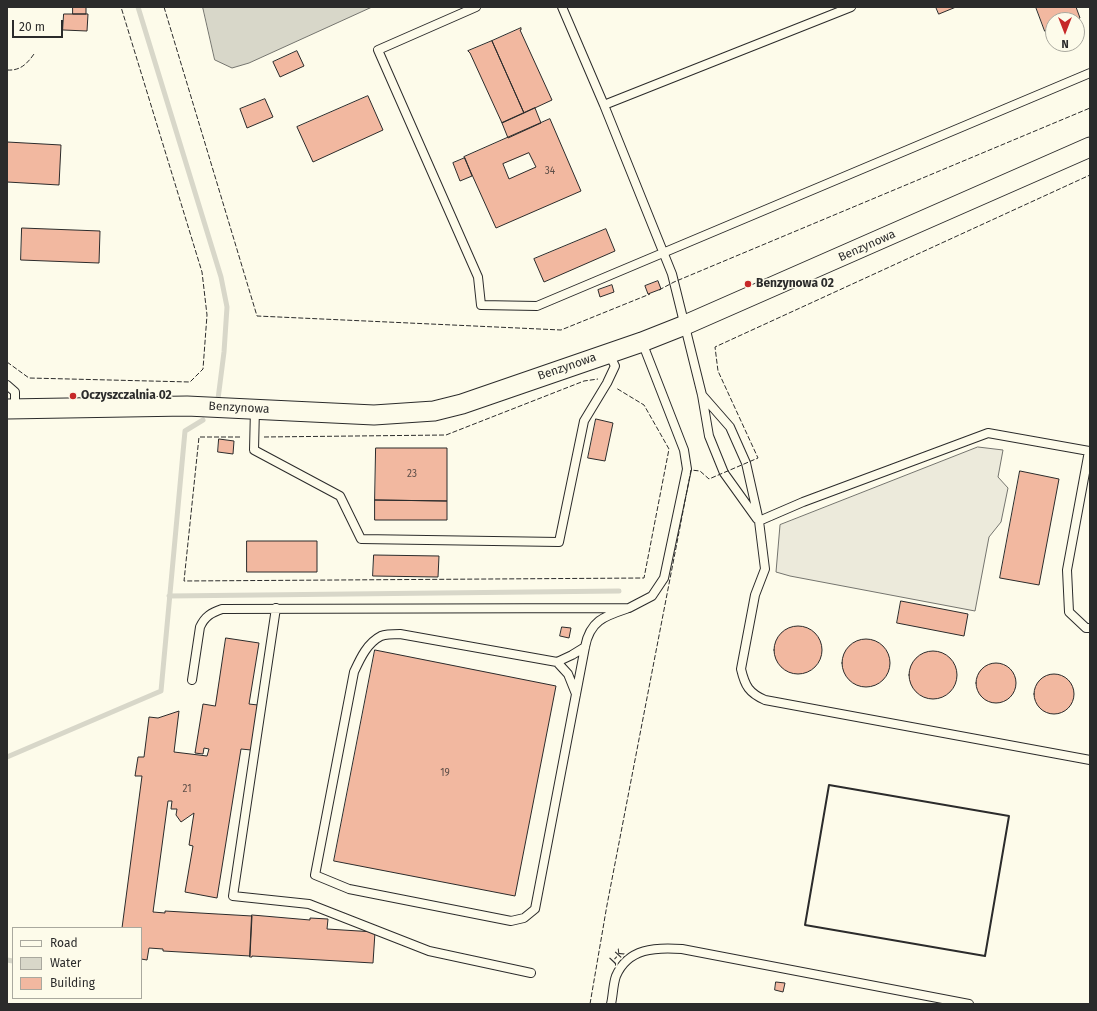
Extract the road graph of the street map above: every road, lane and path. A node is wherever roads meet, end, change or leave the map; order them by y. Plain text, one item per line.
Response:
1 (476, 7) edge
2 (562, 7) edge
3 (851, 7) edge
4 (1090, 73) edge
5 (604, 105) junction
6 (1090, 147) edge
7 (664, 252) junction
8 (685, 325) junction
9 (642, 342) junction
10 (608, 353) junction
11 (7, 386) edge
12 (702, 394) junction
13 (11, 408) edge
14 (255, 408) junction
15 (758, 521) junction
16 (276, 608) junction
17 (629, 608) junction
18 (1090, 628) edge
19 (585, 647) junction
20 (557, 662) junction
21 (192, 680) dead end
22 (576, 694) junction
23 (1090, 760) edge
24 (531, 973) dead end
25 (611, 1004) edge
26 (969, 1004) edge

1 - 7 lane
2 - 5 lane
3 - 5 lane
4 - 7 lane
5 - 7 lane
6 - 8 street, Benzynowa
7 - 8 lane
8 - 9 street, Benzynowa
8 - 12 lane
9 - 10 street, Benzynowa
9 - 17 lane
10 - 14 street, Benzynowa
10 - 14 lane
11 - 13 lane
12 - 15 lane
12 - 15 lane
13 - 14 street, Benzynowa
15 - 18 lane
15 - 23 lane
16 - 17 lane
16 - 21 lane
16 - 24 lane
17 - 19 lane
19 - 20 lane
19 - 22 lane
20 - 22 lane
20 - 22 lane
25 - 26 lane, J-K

